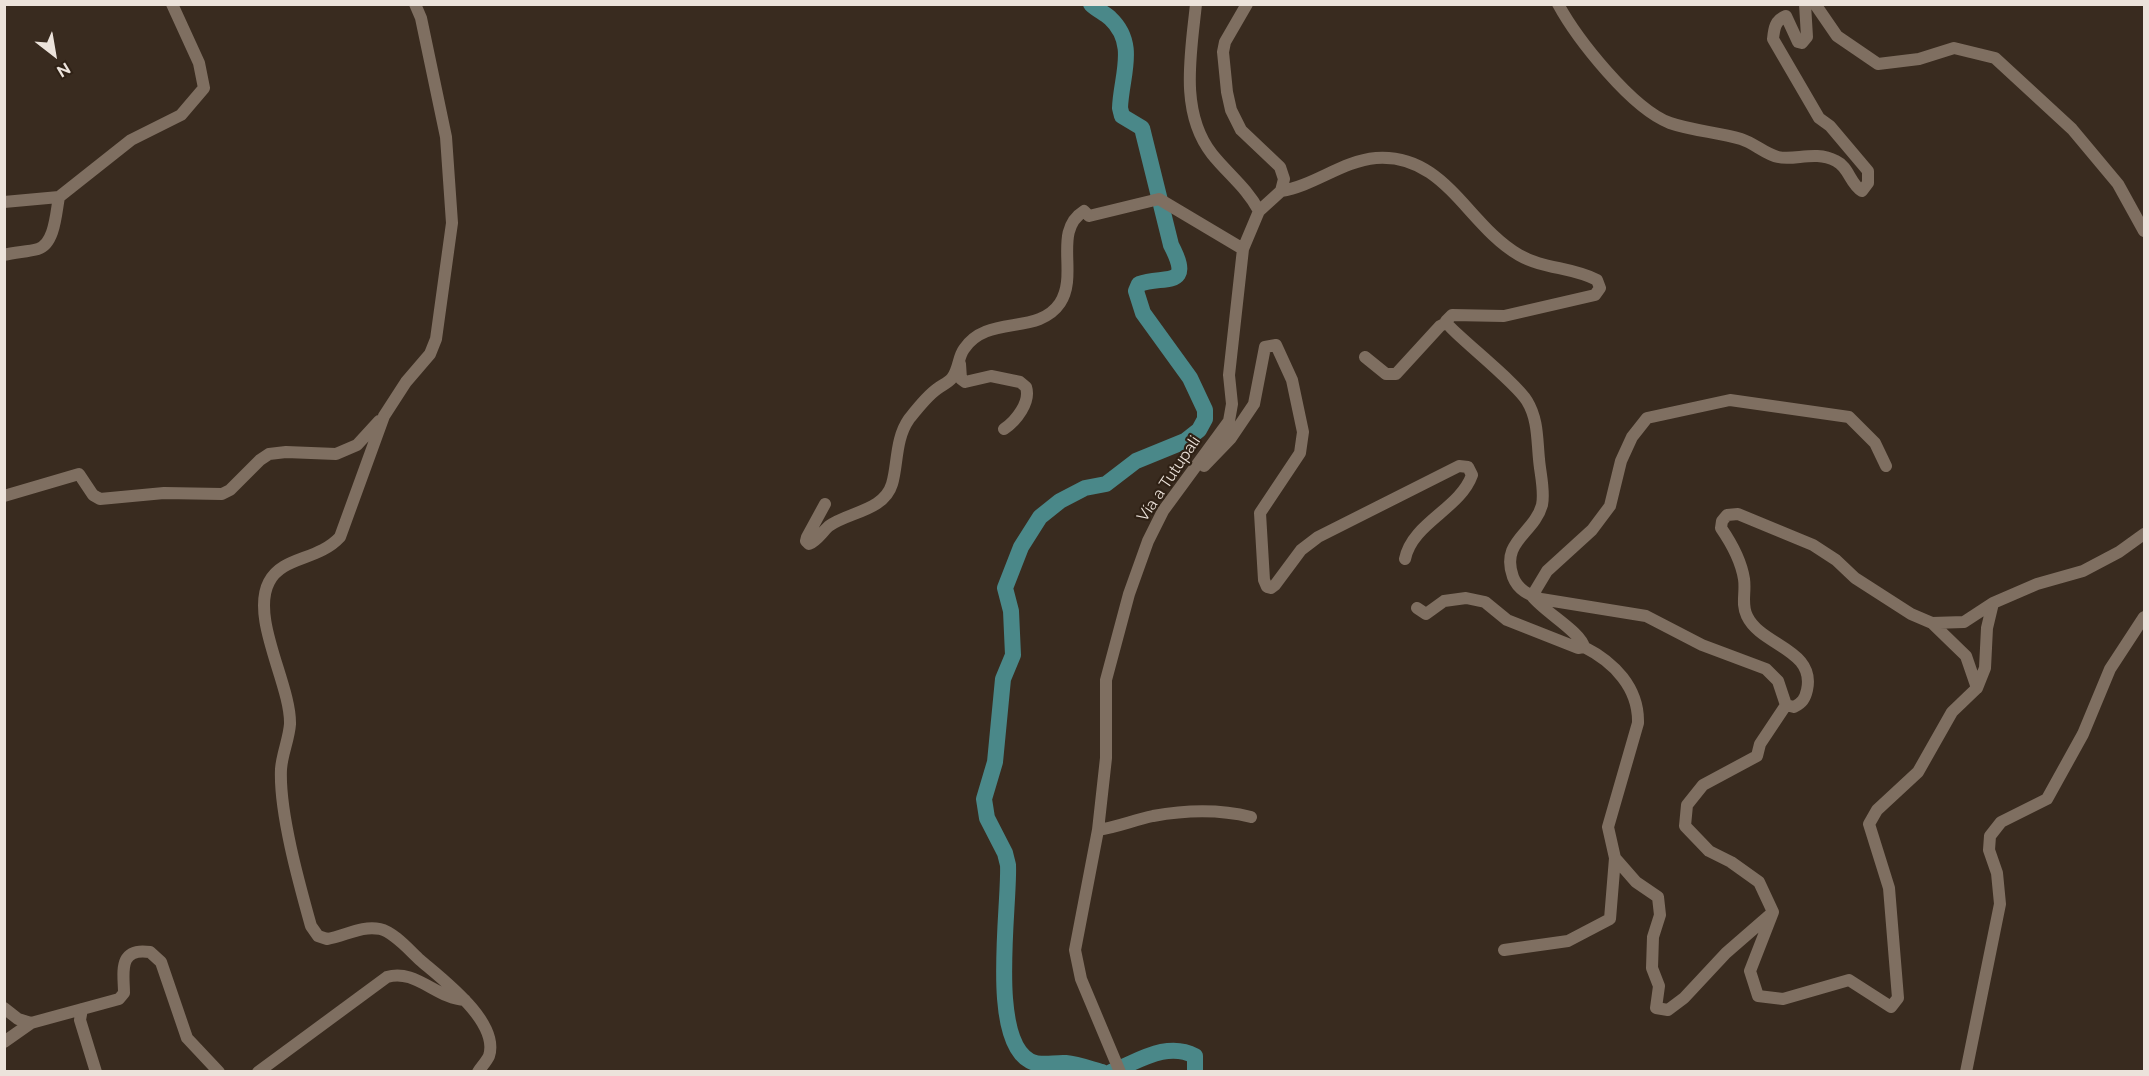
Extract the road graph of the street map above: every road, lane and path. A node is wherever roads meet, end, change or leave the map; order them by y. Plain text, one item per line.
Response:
1 (172, 4) edge
2 (415, 4) edge
3 (1196, 4) edge
4 (1247, 4) edge
5 (1558, 4) edge
6 (1804, 4) edge
7 (1815, 4) edge
8 (1281, 191) junction
9 (59, 197) junction
10 (4, 202) edge
11 (1259, 212) junction
12 (2145, 231) edge
13 (1243, 249) junction
14 (4, 255) edge
15 (1446, 323) junction
16 (1365, 357) dead end
17 (960, 360) junction
18 (384, 416) junction
19 (1004, 429) dead end
20 (1886, 466) dead end
21 (1186, 478) junction
22 (4, 496) edge
23 (825, 504) dead end
24 (2145, 534) edge
25 (1405, 559) dead end
26 (1532, 596) junction
27 (1994, 603) junction
28 (1417, 608) dead end
29 (2145, 617) edge
30 (1932, 623) junction
31 (1584, 647) junction
32 (1977, 688) junction
33 (1786, 705) junction
34 (1251, 817) dead end
35 (1098, 830) junction
36 (1615, 858) junction
37 (1773, 912) junction
38 (1504, 950) dead end
39 (466, 1000) junction
40 (4, 1008) edge
41 (82, 1009) junction
42 (31, 1023) junction
43 (4, 1042) edge
44 (1118, 1067) edge
45 (96, 1071) edge
46 (219, 1071) edge
47 (258, 1071) edge
48 (478, 1071) edge
49 (1966, 1071) edge

1 - 9 street
2 - 18 street
3 - 11 street
4 - 8 street
5 - 6 street
7 - 12 street
8 - 11 street, Vía a Tutupali
8 - 15 street
9 - 10 street
9 - 14 street
11 - 13 street, Vía a Tutupali
13 - 17 street
13 - 21 street, Vía a Tutupali
15 - 16 street
15 - 26 street
17 - 19 street
17 - 23 street
18 - 22 street
18 - 39 street
20 - 26 street
21 - 25 street
21 - 35 street, Vía a Tutupali
24 - 27 street
26 - 31 street
26 - 33 street
27 - 30 street
27 - 32 street
28 - 31 street
29 - 49 street
30 - 32 street
30 - 33 street
31 - 36 street
32 - 37 street
33 - 37 street
34 - 35 street
35 - 44 street, Vía a Tutupali
36 - 37 street
36 - 38 street
39 - 47 street
39 - 48 street
40 - 42 street
41 - 42 street
41 - 45 street
41 - 46 street
42 - 43 street

